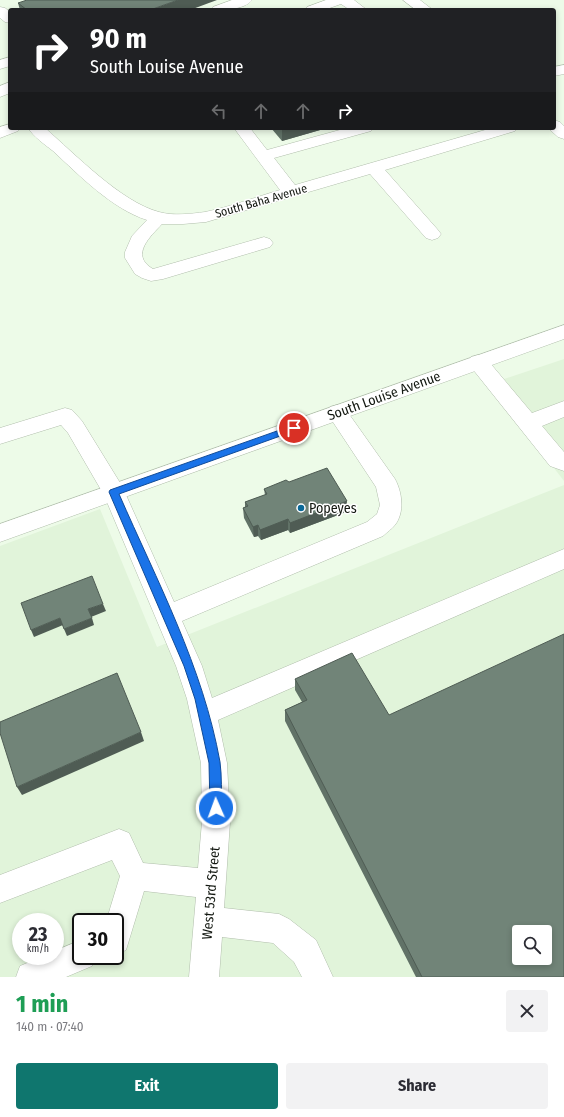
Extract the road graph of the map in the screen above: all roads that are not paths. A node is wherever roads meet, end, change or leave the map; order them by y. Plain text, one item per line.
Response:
1 (245, 0) edge
2 (338, 0) edge
3 (344, 0) edge
4 (410, 0) edge
5 (223, 8) edge
6 (317, 8) edge
7 (357, 8) edge
8 (423, 8) edge
9 (0, 11) edge
10 (8, 27) edge
11 (556, 127) edge
12 (38, 130) edge
13 (244, 130) edge
14 (358, 130) edge
15 (502, 130) edge
16 (564, 134) edge
17 (264, 156) junction
18 (374, 168) junction
19 (292, 192) junction
20 (158, 218) junction
21 (432, 234) dead end
22 (264, 243) dead end
23 (564, 332) edge
24 (478, 362) junction
25 (564, 409) edge
26 (337, 413) junction
27 (528, 423) junction
28 (0, 436) edge
29 (564, 463) edge
30 (114, 492) junction
31 (0, 533) edge
32 (564, 559) edge
33 (167, 616) junction
34 (203, 714) junction
35 (134, 876) junction
36 (212, 884) junction
37 (0, 889) edge
38 (124, 913) edge
39 (208, 921) junction
40 (72, 959) edge
41 (31, 977) edge
42 (204, 977) edge
43 (318, 977) edge

1 - 5 street
2 - 6 street
3 - 7 street
4 - 8 street
9 - 10 street
11 - 16 street
12 - 20 street, South Baha Avenue
13 - 17 street
14 - 17 street
15 - 18 street, South Baha Avenue
17 - 19 street
18 - 19 street, South Baha Avenue
18 - 21 street
19 - 20 street, South Baha Avenue
20 - 22 street
23 - 24 street, South Louise Avenue
24 - 26 street, South Louise Avenue
24 - 27 street
25 - 27 street
26 - 30 street, South Louise Avenue
26 - 33 street
27 - 29 street
28 - 30 street, West 53rd Street
30 - 31 street, South Louise Avenue
30 - 33 street, West 53rd Street
32 - 34 street
33 - 34 street, West 53rd Street
34 - 36 street, West 53rd Street
35 - 36 street
35 - 37 street
35 - 38 street
36 - 39 street, West 53rd Street
39 - 42 street, West 53rd Street
39 - 43 street
40 - 41 street

